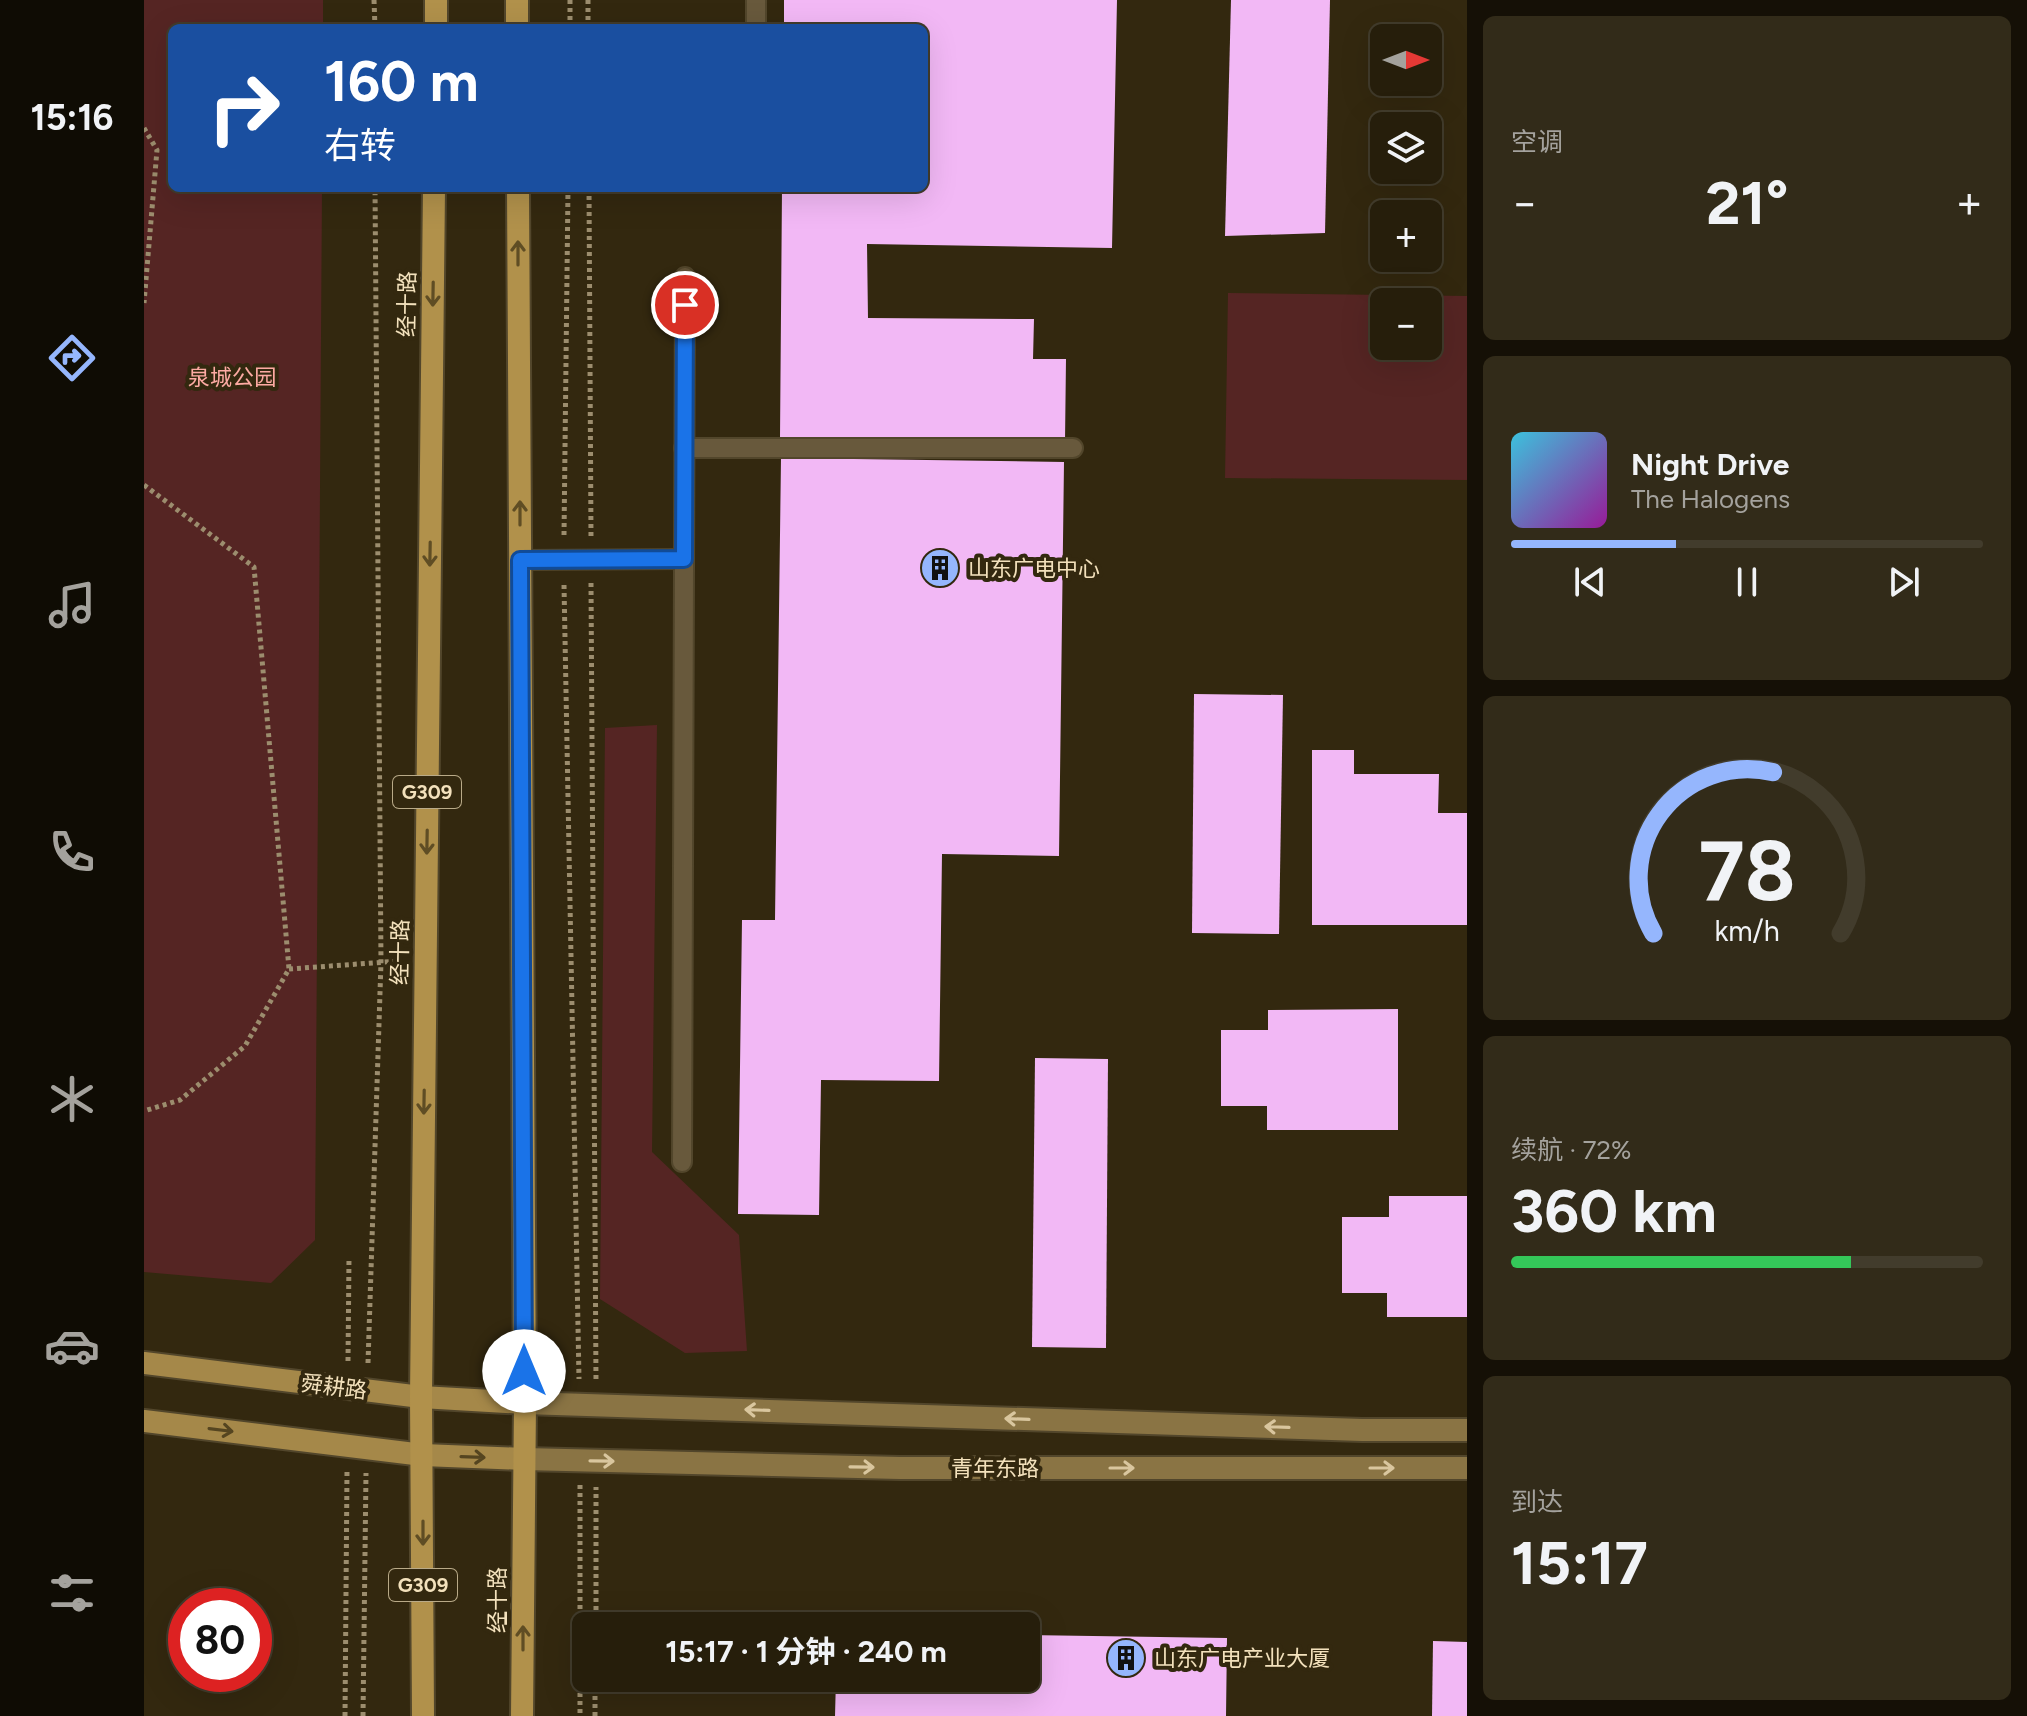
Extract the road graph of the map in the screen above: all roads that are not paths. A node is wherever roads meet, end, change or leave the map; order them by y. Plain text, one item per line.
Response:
1 (436, 0) edge
2 (517, 0) edge
3 (756, 0) edge
4 (436, 24) edge
5 (517, 24) edge
6 (756, 24) edge
7 (434, 192) edge
8 (518, 192) edge
9 (685, 277) dead end
10 (684, 448) junction
11 (1073, 448) dead end
12 (684, 559) junction
13 (520, 560) junction
14 (682, 1162) dead end
15 (144, 1363) edge
16 (421, 1397) junction
17 (525, 1403) junction
18 (144, 1421) edge
19 (1467, 1430) edge
20 (423, 1455) junction
21 (524, 1459) junction
22 (1467, 1468) edge
23 (423, 1716) edge
24 (522, 1716) edge

1 - 4 highway
2 - 5 highway
3 - 6 lane
7 -> 16 highway, 经十路 / G309
13 -> 8 highway, 经十路
9 - 10 lane
10 - 11 lane
10 - 12 lane
12 - 13 lane
12 - 14 lane
13 - 17 highway, 经十路
15 - 16 main road, 舜耕路
16 - 17 main road, 舜耕路
16 - 20 highway, 经十路 / G309
19 -> 17 main road
17 - 21 highway, 经十路
18 -> 20 main road
20 -> 21 main road
20 -> 23 highway, 经十路 / G309
21 -> 22 main road, 青年东路
24 -> 21 highway, 经十路

